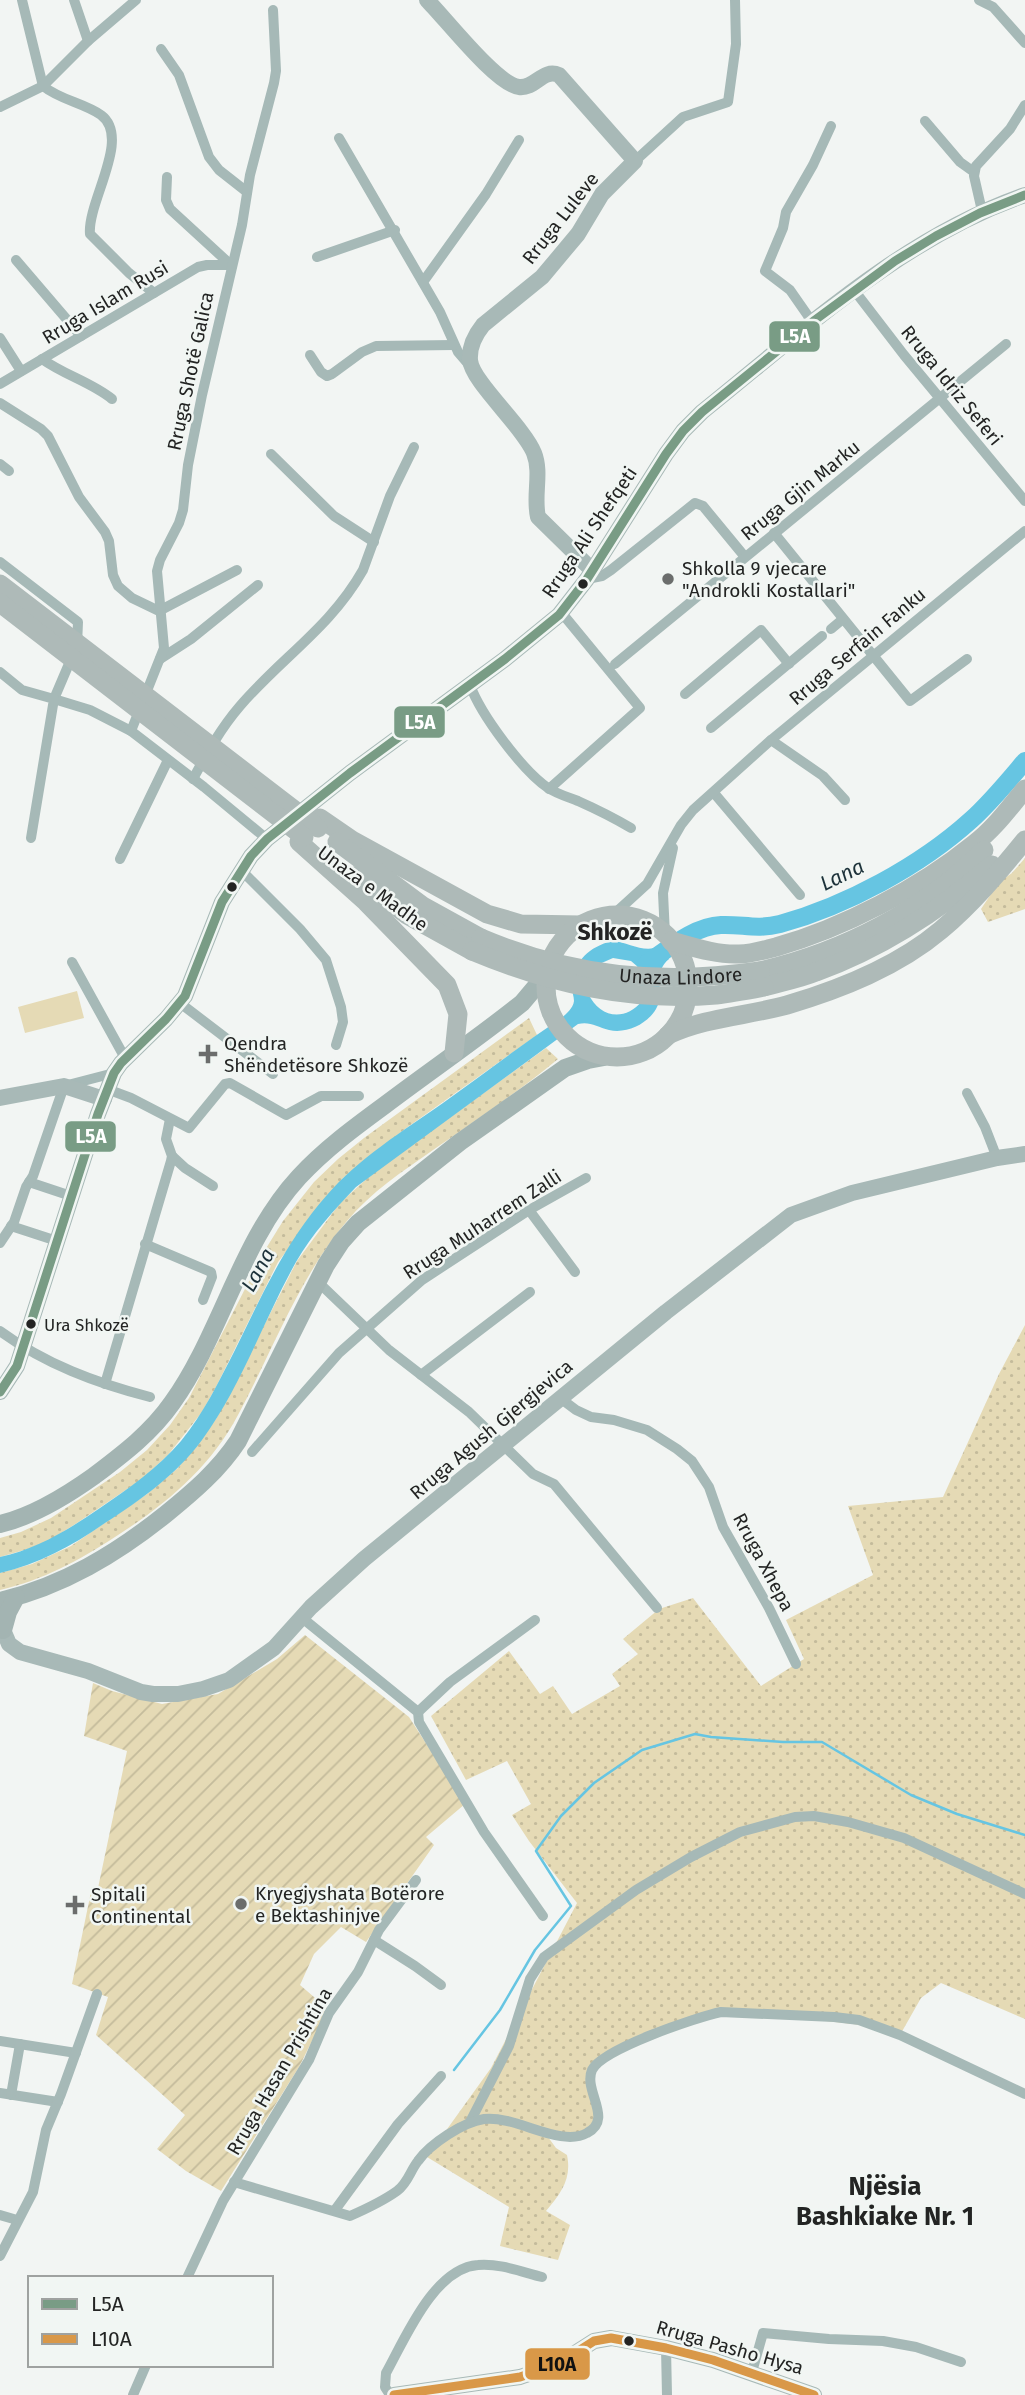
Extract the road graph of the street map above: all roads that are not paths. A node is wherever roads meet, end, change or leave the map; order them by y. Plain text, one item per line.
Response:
1 (22, 0) edge
2 (74, 0) edge
3 (136, 0) edge
4 (427, 0) edge
5 (735, 0) edge
6 (979, 0) edge
7 (273, 10) dead end
8 (88, 41) junction
9 (1025, 43) edge
10 (161, 49) dead end
11 (43, 86) junction
12 (1025, 105) edge
13 (0, 107) edge
14 (925, 121) dead end
15 (831, 126) dead end
16 (340, 138) dead end
17 (519, 140) dead end
18 (635, 161) junction
19 (974, 172) junction
20 (167, 177) dead end
21 (247, 192) junction
22 (1025, 195) edge
23 (982, 211) junction
24 (395, 230) junction
25 (317, 257) dead end
26 (16, 260) dead end
27 (231, 265) junction
28 (423, 282) junction
29 (854, 290) junction
30 (154, 293) junction
31 (813, 323) junction
32 (81, 336) junction
33 (0, 338) edge
34 (1006, 344) dead end
35 (454, 345) junction
36 (310, 355) dead end
37 (43, 359) junction
38 (21, 371) junction
39 (474, 372) junction
40 (0, 383) edge
41 (940, 399) junction
42 (112, 400) dead end
43 (0, 403) edge
44 (414, 447) dead end
45 (271, 454) dead end
46 (1025, 501) edge
47 (1025, 531) edge
48 (774, 533) junction
49 (374, 541) junction
50 (745, 557) junction
51 (0, 562) edge
52 (237, 570) dead end
53 (589, 575) junction
54 (0, 584) edge
55 (258, 585) dead end
56 (0, 603) edge
57 (159, 611) junction
58 (561, 612) junction
59 (843, 619) junction
60 (872, 656) junction
61 (160, 659) junction
62 (967, 659) dead end
63 (615, 664) dead end
64 (789, 664) junction
65 (0, 672) edge
66 (470, 685) junction
67 (685, 694) dead end
68 (54, 699) junction
69 (711, 728) dead end
70 (131, 731) junction
71 (771, 740) junction
72 (168, 760) junction
73 (193, 779) junction
74 (549, 789) junction
75 (1025, 789) edge
76 (714, 793) junction
77 (845, 800) dead end
78 (1025, 801) edge
79 (631, 828) dead end
80 (310, 831) junction
81 (1025, 831) edge
82 (31, 838) dead end
83 (676, 838) junction
84 (267, 839) junction
85 (1025, 840) edge
86 (120, 859) dead end
87 (241, 870) junction
88 (800, 895) dead end
89 (613, 915) junction
90 (581, 925) junction
91 (678, 944) junction
92 (72, 962) dead end
93 (548, 967) junction
94 (762, 979) junction
95 (180, 1003) junction
96 (667, 1035) junction
97 (336, 1045) dead end
98 (454, 1053) junction
99 (604, 1056) junction
100 (125, 1058) junction
101 (114, 1073) junction
102 (273, 1074) dead end
103 (64, 1086) junction
104 (967, 1093) dead end
105 (105, 1094) junction
106 (359, 1096) dead end
107 (0, 1098) edge
108 (170, 1119) junction
109 (1025, 1154) edge
110 (172, 1156) junction
111 (997, 1158) junction
112 (586, 1178) dead end
113 (29, 1182) junction
114 (213, 1186) dead end
115 (71, 1196) junction
116 (529, 1210) junction
117 (11, 1226) junction
118 (57, 1241) junction
119 (0, 1243) edge
120 (145, 1244) junction
121 (575, 1272) dead end
122 (318, 1282) junction
123 (530, 1292) dead end
124 (203, 1300) dead end
125 (366, 1328) junction
126 (0, 1331) edge
127 (24, 1348) junction
128 (421, 1375) junction
129 (105, 1384) junction
130 (0, 1392) edge
131 (150, 1398) dead end
132 (560, 1398) junction
133 (505, 1445) junction
134 (253, 1452) dead end
135 (0, 1524) edge
136 (8, 1599) edge
137 (657, 1608) dead end
138 (302, 1617) junction
139 (535, 1620) dead end
140 (1, 1627) edge
141 (796, 1664) dead end
142 (418, 1712) junction
143 (416, 1880) dead end
144 (1025, 1894) edge
145 (543, 1916) dead end
146 (374, 1940) junction
147 (441, 1985) dead end
148 (97, 1994) dead end
149 (0, 2040) edge
150 (20, 2044) junction
151 (76, 2053) junction
152 (441, 2076) dead end
153 (5, 2094) edge
154 (1025, 2094) edge
155 (58, 2102) junction
156 (470, 2122) junction
157 (234, 2182) junction
158 (335, 2210) junction
159 (0, 2214) edge
160 (18, 2220) junction
161 (0, 2256) edge
162 (188, 2276) edge
163 (542, 2277) dead end
164 (666, 2348) junction
165 (961, 2362) dead end
166 (145, 2367) edge
167 (752, 2372) junction
168 (132, 2395) edge
169 (392, 2395) edge
170 (667, 2395) edge
171 (814, 2395) edge

1 - 11 street
2 - 8 street
3 - 8 street
4 - 18 main road
5 - 18 street, Rruga Luleve
6 - 9 street
7 - 21 street, Rruga Shotë Galica
8 - 11 street
10 - 21 street
11 - 13 street
11 - 30 street
12 - 19 street
14 - 19 street
15 - 31 street
16 - 24 street
17 - 28 street
18 - 39 main road, Rruga Luleve
19 - 23 street
20 - 27 street
21 - 27 street, Rruga Shotë Galica
22 - 23 main road, Rruga Ali Shefqeti
23 - 29 main road, Rruga Ali Shefqeti
24 - 25 street
24 - 28 street
26 - 32 street
27 - 30 street, Rruga Islam Rusi
27 - 57 street, Rruga Shotë Galica
28 - 35 street
29 - 31 main road, Rruga Ali Shefqeti
29 - 41 street, Rruga Idriz Seferi
30 - 32 street, Rruga Islam Rusi
31 - 53 main road, Rruga Ali Shefqeti
32 - 37 street, Rruga Islam Rusi
33 - 38 street
34 - 41 street, Rruga Gjin Marku
35 - 36 street
35 - 39 street
37 - 38 street, Rruga Islam Rusi
37 - 42 street
38 - 40 street, Rruga Islam Rusi
39 - 53 main road
41 - 46 street, Rruga Idriz Seferi
41 - 48 street, Rruga Gjin Marku
43 - 57 street
44 - 49 street
45 - 49 street
47 - 60 street, Rruga Serfain Fanku
48 - 50 street, Rruga Gjin Marku
48 - 59 street
49 - 73 street
50 - 53 street
50 - 63 street, Rruga Gjin Marku
51 - 68 street
52 - 57 street
53 - 58 main road, Rruga Ali Shefqeti
54 - 80 highway, Unaza e Madhe, bridge
55 - 61 street
56 - 80 highway, Unaza e Madhe, bridge
57 - 61 street, Rruga Shotë Galica
58 - 66 main road, Rruga Ali Shefqeti
58 - 74 street
59 - 60 street
59 - 64 street
60 - 62 street
60 - 71 street, Rruga Serfain Fanku
61 - 70 street, Rruga Shotë Galica
64 - 67 street
64 - 69 street
65 - 68 street
66 - 74 street
66 - 84 main road, Rruga Ali Shefqeti
68 - 70 street
68 - 82 street
70 - 72 street
71 - 76 street, Rruga Serfain Fanku
71 - 77 street
72 - 73 street
72 - 86 street
73 - 84 street
74 - 79 street
75 - 91 highway
76 - 83 street, Rruga Serfain Fanku
76 - 88 street
78 - 94 highway, Unaza Lindore
80 - 90 highway
80 - 94 highway, Unaza e Madhe, bridge
80 - 98 highway
81 - 94 highway, Unaza e Madhe
83 - 89 street, Rruga Serfain Fanku
83 - 91 street, Rruga Serfain Fanku
84 - 87 main road, Rruga Ali Shefqeti
85 - 96 highway
87 - 95 main road, Rruga Ali Shefqeti
87 - 97 street
89 - 90 highway
89 - 91 highway
90 - 93 highway
91 - 96 highway
92 - 100 street
93 - 98 main road
93 - 99 highway
95 - 100 main road, Rruga Ali Shefqeti
95 - 102 street
96 - 99 highway
98 - 135 main road
99 - 122 main road
100 - 101 main road, Rruga Ali Shefqeti
101 - 103 street
101 - 105 main road, Rruga Ali Shefqeti
103 - 105 main road
103 - 107 main road
103 - 113 street
104 - 111 street
105 - 108 street
105 - 115 main road, Rruga Ali Shefqeti
106 - 108 street
108 - 110 street
109 - 111 main road, Rruga Agush Gjergjevica
110 - 114 street
110 - 120 street
111 - 132 main road, Rruga Agush Gjergjevica
112 - 116 street, Rruga Muharrem Zalli
113 - 115 street
113 - 117 street
115 - 118 main road, Rruga Ali Shefqeti
116 - 121 street
116 - 125 street, Rruga Muharrem Zalli
117 - 118 street
117 - 119 street
118 - 127 main road, Rruga Ali Shefqeti
120 - 124 street
120 - 129 street
122 - 125 street
122 - 136 main road
123 - 128 street
125 - 128 street
125 - 134 street, Rruga Muharrem Zalli
126 - 127 street
127 - 129 street
127 - 130 main road, Rruga Ali Shefqeti
128 - 133 street
129 - 131 street
132 - 133 main road, Rruga Agush Gjergjevica
132 - 141 street, Rruga Xhepa
133 - 137 street
133 - 138 main road, Rruga Agush Gjergjevica
136 - 140 main road
138 - 140 main road, Rruga Agush Gjergjevica
138 - 142 street
139 - 142 street
142 - 145 street
143 - 146 street, Rruga Hasan Prishtina
144 - 156 street
146 - 147 street
146 - 157 street, Rruga Hasan Prishtina
148 - 151 street
149 - 150 street
150 - 151 street
150 - 153 street
151 - 155 street
152 - 158 street
153 - 155 street
154 - 156 street
155 - 160 street
156 - 158 street
157 - 158 street
157 - 162 street, Rruga Hasan Prishtina
159 - 160 street
160 - 161 street
163 - 169 street
164 - 167 main road, Rruga Pasho Hysa
164 - 169 main road, Rruga Pasho Hysa
164 - 170 street
165 - 167 street
166 - 168 street
167 - 171 main road, Rruga Pasho Hysa

